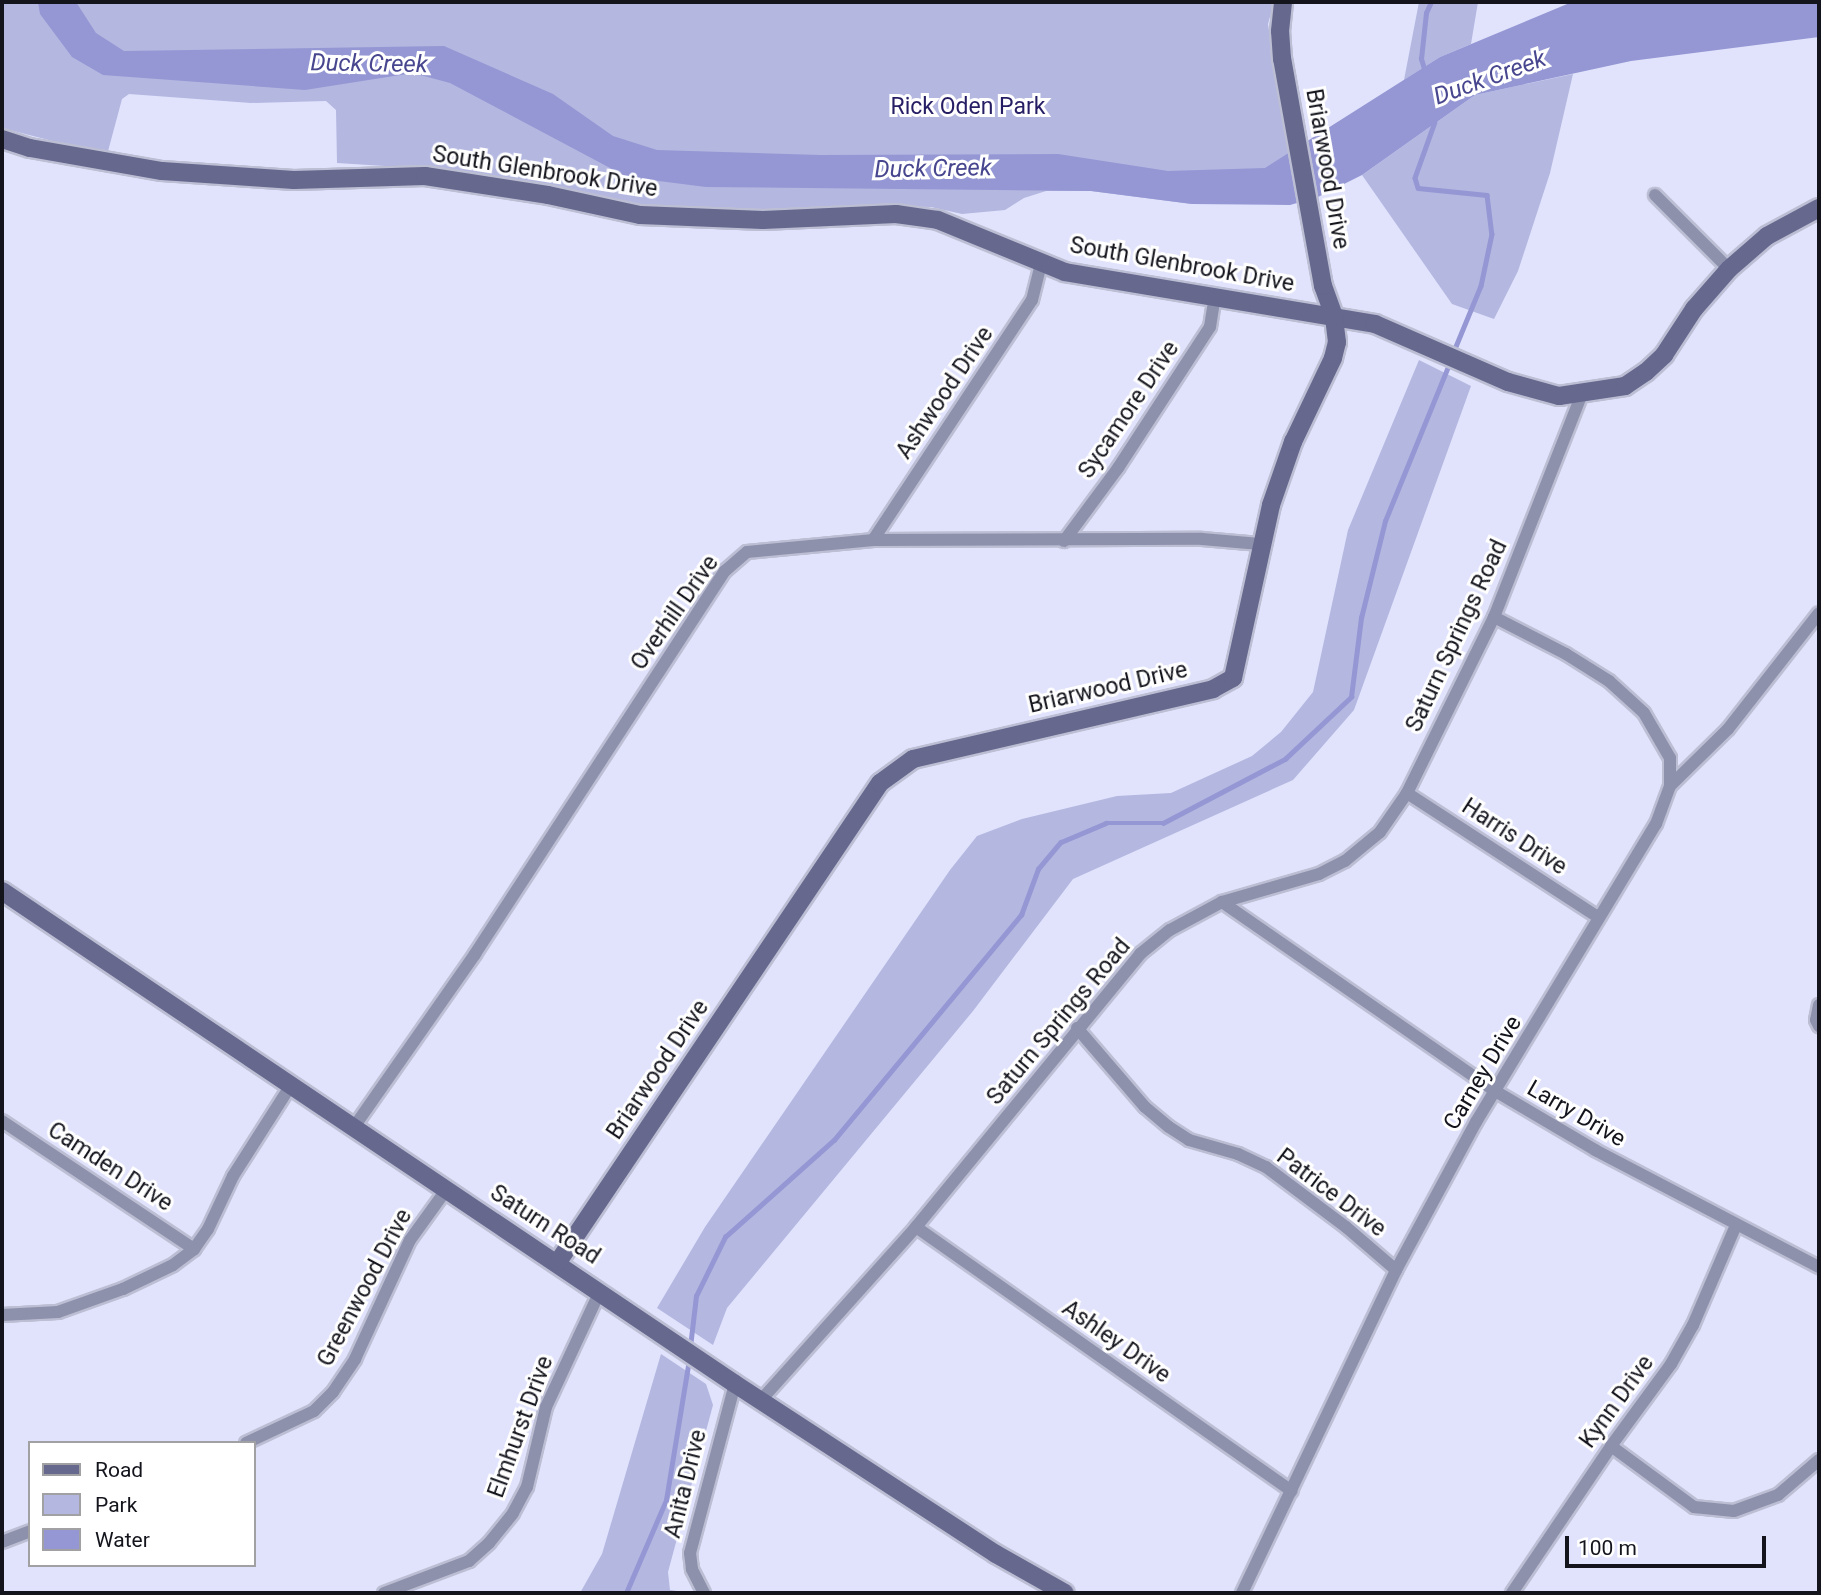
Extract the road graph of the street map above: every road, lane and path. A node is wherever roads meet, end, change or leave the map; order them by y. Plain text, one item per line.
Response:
1 (1283, 2) edge
2 (2, 139) edge
3 (1655, 195) dead end
4 (1819, 208) edge
5 (1041, 264) junction
6 (1729, 269) junction
7 (1215, 295) junction
8 (1334, 316) junction
9 (1582, 394) junction
10 (873, 540) junction
11 (1064, 541) junction
12 (1260, 544) junction
13 (1819, 613) edge
14 (1494, 617) junction
15 (1670, 786) junction
16 (1407, 793) junction
17 (2, 891) edge
18 (1222, 902) junction
19 (1598, 917) junction
20 (1819, 1005) edge
21 (1819, 1026) edge
22 (1077, 1028) junction
23 (291, 1085) junction
24 (1495, 1091) junction
25 (2, 1121) edge
26 (354, 1127) junction
27 (446, 1190) junction
28 (1736, 1225) junction
29 (916, 1227) junction
30 (194, 1249) junction
31 (558, 1262) junction
32 (1819, 1267) edge
33 (1396, 1270) junction
34 (600, 1291) junction
35 (2, 1315) edge
36 (735, 1384) junction
37 (761, 1400) junction
38 (250, 1441) edge
39 (1611, 1446) junction
40 (1819, 1460) edge
41 (1292, 1491) junction
42 (28, 1532) edge
43 (2, 1542) edge
44 (384, 1593) edge
45 (704, 1593) edge
46 (1065, 1593) edge
47 (1242, 1593) edge
48 (1512, 1593) edge

1 - 8 street, Briarwood Drive
2 - 5 street, South Glenbrook Drive
3 - 6 street
4 - 6 street, South Glenbrook Drive
5 - 7 street, South Glenbrook Drive
5 - 10 street, Ashwood Drive
6 - 9 street, South Glenbrook Drive
7 - 8 street, South Glenbrook Drive
7 - 11 street, Sycamore Drive
8 - 9 street, South Glenbrook Drive
8 - 12 street, Briarwood Drive
9 - 14 street, Saturn Springs Road
10 - 11 street, Overhill Drive
10 - 26 street, Overhill Drive
11 - 12 street, Overhill Drive
12 - 31 street, Briarwood Drive
13 - 15 street, Carney Drive
14 - 15 street
14 - 16 street, Saturn Springs Road
15 - 19 street, Carney Drive
16 - 18 street, Saturn Springs Road
16 - 19 street, Harris Drive
17 - 23 street, Saturn Road
18 - 22 street, Saturn Springs Road
18 - 24 street, Larry Drive
19 - 24 street, Carney Drive
20 - 21 street
22 - 29 street, Saturn Springs Road
22 - 33 street, Patrice Drive
23 - 26 street, Saturn Road
23 - 30 street
24 - 28 street, Larry Drive
24 - 33 street, Carney Drive
25 - 30 street, Camden Drive
26 - 27 street, Saturn Road
27 - 31 street, Saturn Road
27 - 38 street, Greenwood Drive
28 - 32 street, Larry Drive
28 - 39 street, Kynn Drive
29 - 37 street, Saturn Springs Road
29 - 41 street, Ashley Drive
30 - 35 street
31 - 34 street, Saturn Road
33 - 41 street, Carney Drive
34 - 36 street, Saturn Road
34 - 44 street, Elmhurst Drive
36 - 37 street, Saturn Road
36 - 45 street, Anita Drive
37 - 46 street, Saturn Road
39 - 40 street
39 - 48 street, Kynn Drive
41 - 47 street, Carney Drive
42 - 43 street

